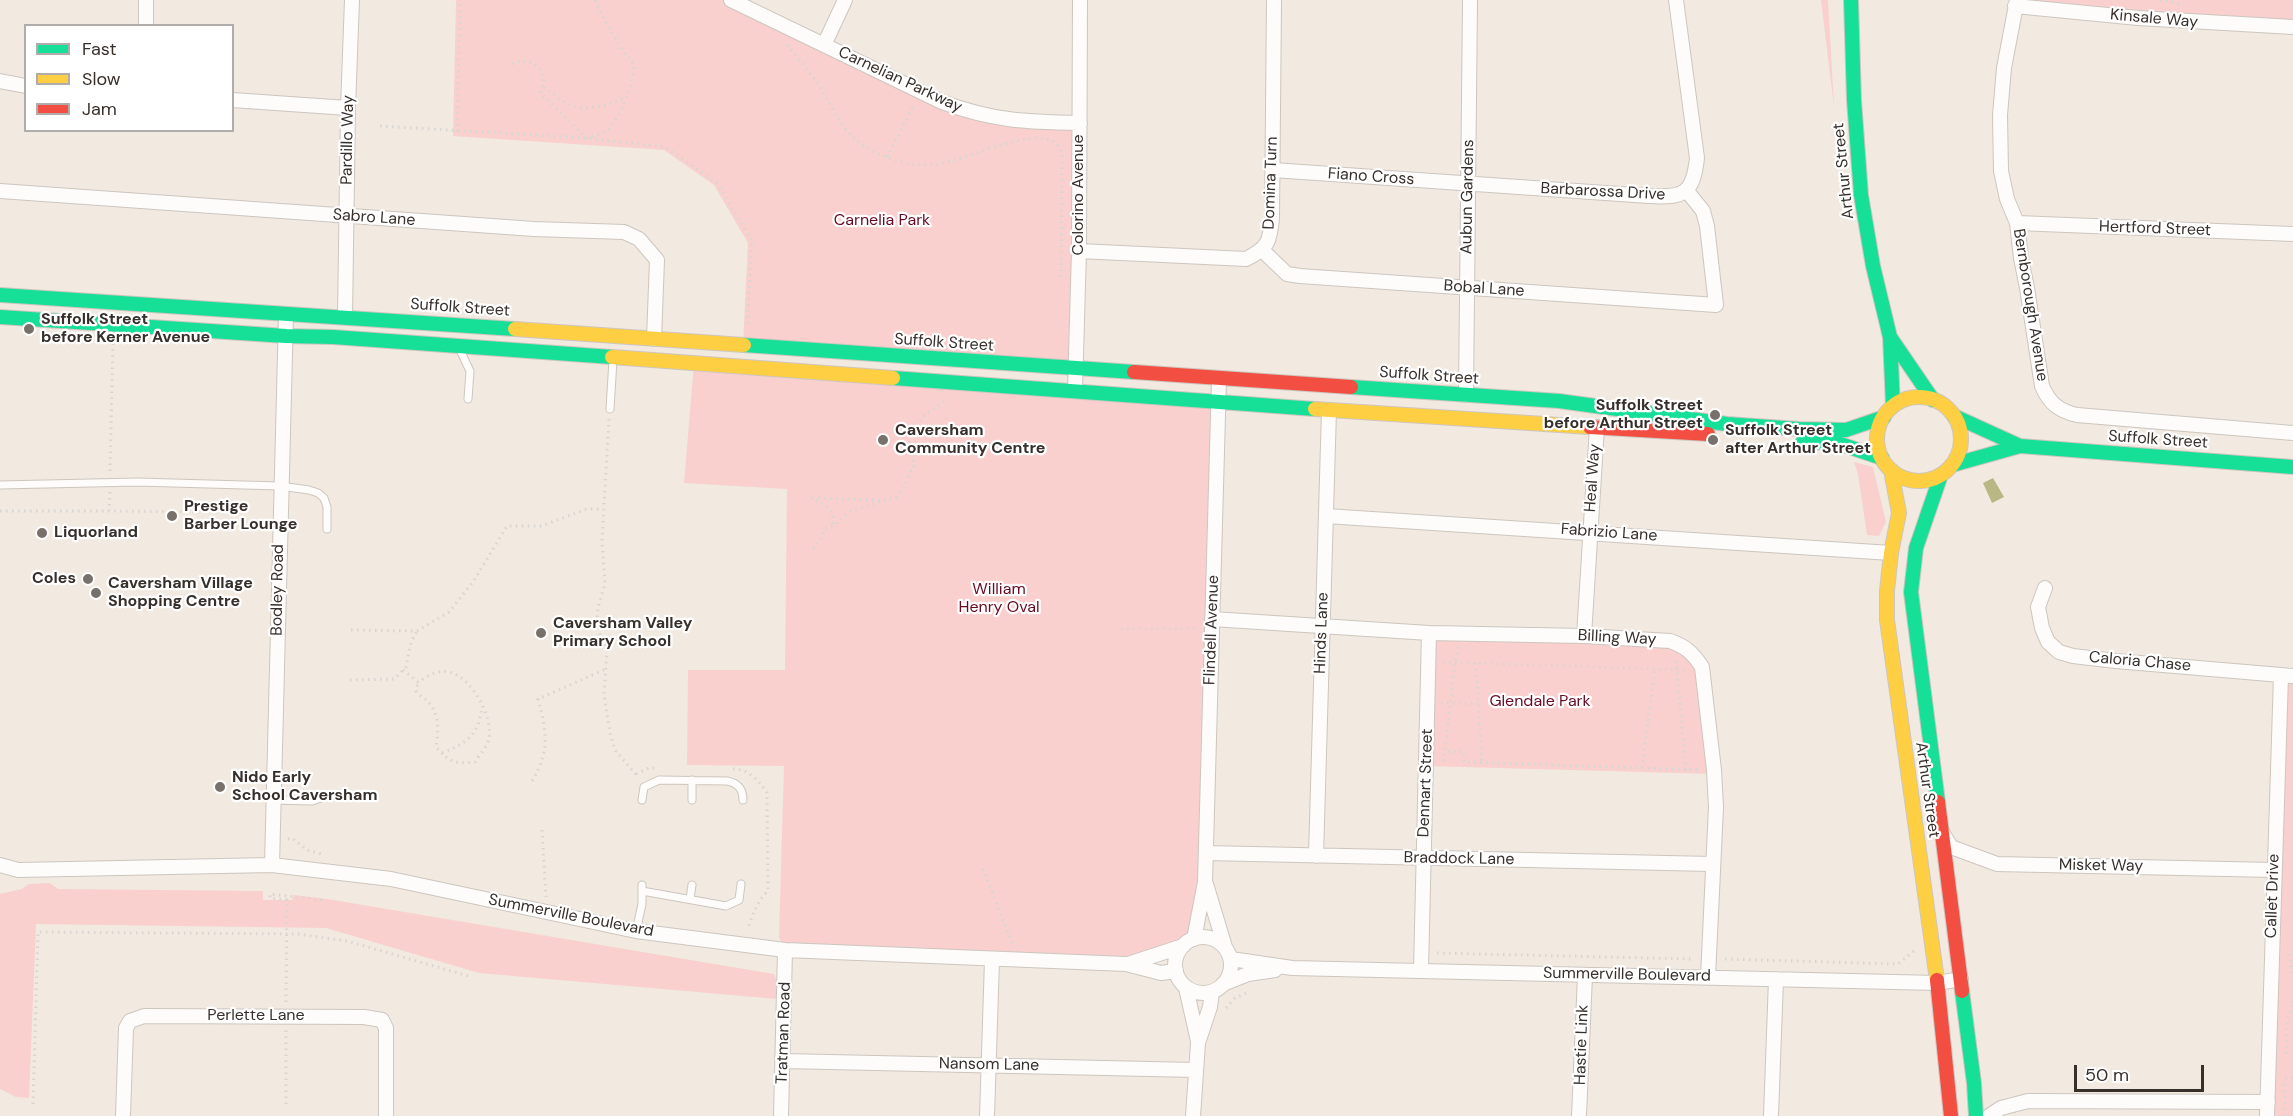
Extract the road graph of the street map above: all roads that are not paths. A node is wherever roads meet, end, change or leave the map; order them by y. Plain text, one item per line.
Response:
1 (146, 0) edge
2 (352, 0) edge
3 (731, 0) edge
4 (845, 0) edge
5 (1080, 0) edge
6 (1274, 0) edge
7 (1470, 0) edge
8 (1676, 0) edge
9 (1851, 0) edge
10 (2016, 3) edge
11 (146, 24) edge
12 (2293, 27) edge
13 (824, 45) junction
14 (0, 81) edge
15 (22, 86) edge
16 (0, 88) edge
17 (234, 100) edge
18 (348, 108) junction
19 (1080, 123) junction
20 (1273, 170) junction
21 (1468, 183) junction
22 (0, 191) edge
23 (1688, 191) junction
24 (347, 216) junction
25 (2017, 223) junction
26 (2293, 234) edge
27 (1262, 250) junction
28 (1079, 251) junction
29 (1467, 288) junction
30 (0, 295) edge
31 (286, 315) junction
32 (0, 317) edge
33 (345, 317) junction
34 (286, 336) junction
35 (1890, 337) junction
36 (654, 339) junction
37 (459, 346) junction
38 (613, 357) junction
39 (1076, 369) junction
40 (1220, 379) junction
41 (1075, 390) junction
42 (1466, 394) junction
43 (468, 399) dead end
44 (1933, 400) junction
45 (1218, 401) junction
46 (1893, 406) junction
47 (610, 409) road end
48 (1329, 410) junction
49 (1954, 416) junction
50 (1884, 417) junction
51 (1596, 427) junction
52 (2293, 433) edge
53 (2020, 446) junction
54 (1882, 458) junction
55 (1952, 465) junction
56 (2293, 467) edge
57 (1891, 470) junction
58 (1941, 475) junction
59 (0, 485) edge
60 (280, 486) junction
61 (1326, 516) junction
62 (327, 530) dead end
63 (1589, 532) junction
64 (1891, 553) junction
65 (2044, 588) dead end
66 (1212, 619) junction
67 (1322, 625) junction
68 (1430, 633) junction
69 (1584, 636) junction
70 (2287, 676) edge
71 (692, 780) junction
72 (321, 798) dead end
73 (273, 800) junction
74 (642, 800) dead end
75 (692, 800) dead end
76 (742, 800) dead end
77 (1942, 830) junction
78 (1206, 853) junction
79 (1316, 856) junction
80 (1424, 858) junction
81 (1712, 864) junction
82 (0, 865) edge
83 (272, 865) junction
84 (18, 870) junction
85 (2273, 870) junction
86 (0, 876) edge
87 (1205, 882) junction
88 (741, 884) dead end
89 (692, 885) dead end
90 (690, 899) junction
91 (636, 930) junction
92 (1188, 942) junction
93 (785, 950) junction
94 (1228, 953) junction
95 (992, 960) junction
96 (1126, 964) junction
97 (1292, 968) junction
98 (1421, 970) junction
99 (1176, 971) junction
100 (1585, 975) junction
101 (1708, 977) junction
102 (1776, 979) junction
103 (1961, 979) junction
104 (1936, 983) junction
105 (1186, 988) junction
106 (1218, 988) junction
107 (1198, 1043) junction
108 (783, 1061) junction
109 (989, 1065) junction
110 (1196, 1070) junction
111 (2268, 1109) edge
112 (123, 1116) edge
113 (386, 1116) edge
114 (781, 1116) edge
115 (987, 1116) edge
116 (1193, 1116) edge
117 (1579, 1116) edge
118 (1771, 1116) edge
119 (1951, 1116) edge
120 (1976, 1116) edge
121 (1989, 1116) edge

1 - 11 street
2 - 18 street, Pardillo Way
3 - 13 street, Carnelian Parkway
4 - 13 street
5 - 19 street, Colorino Avenue
6 - 20 street, Domina Turn
7 - 21 street, Aubun Gardens
8 - 23 street, Barbarossa Drive
9 - 35 street, Arthur Street
10 - 12 street, Kinsale Way
10 - 25 street, Bernborough Avenue
13 - 19 street, Carnelian Parkway
14 - 15 street
15 - 16 street
17 - 18 street
18 - 24 street, Pardillo Way
19 - 28 street, Colorino Avenue
20 - 21 street, Fiano Cross
20 - 27 street, Domina Turn
21 - 23 street, Barbarossa Drive
21 - 29 street, Aubun Gardens
22 - 24 street, Sabro Lane
23 - 29 street, Bobal Lane
24 - 33 street, Pardillo Way
24 - 36 street, Sabro Lane
25 - 26 street, Hertford Street
25 - 52 street, Bernborough Avenue
27 - 28 street, Domina Turn
27 - 29 street, Bobal Lane
28 - 39 street, Colorino Avenue
29 - 42 street, Aubun Gardens
30 - 31 street, Suffolk Street
31 - 33 street, Suffolk Street
31 - 34 street, Bodley Road
32 - 34 street
33 - 36 street, Suffolk Street
34 - 37 street
34 - 60 street, Bodley Road
35 - 44 street, Arthur Street
35 - 46 street, Arthur Street
36 - 39 street, Suffolk Street
37 - 38 street
37 - 43 lane
38 - 41 street
38 - 47 lane
39 - 40 street, Suffolk Street
39 - 41 street, Colorino Avenue
40 - 42 street, Suffolk Street
40 - 45 street, Flindell Avenue
41 - 45 street
42 - 50 street, Suffolk Street
44 - 46 street
44 - 49 street
45 - 48 street
45 - 66 street, Flindell Avenue
46 - 50 street
48 - 51 street
48 - 61 street, Hinds Lane
49 - 53 street, Suffolk Street
49 - 55 street
50 - 54 street
51 - 54 street
51 - 63 street, Heal Way
53 - 55 street, Suffolk Street
53 - 56 street, Suffolk Street
54 - 57 street
55 - 58 street
57 - 58 street
57 - 64 street, Arthur Street
58 - 77 street, Arthur Street
59 - 60 lane
60 - 62 lane
60 - 73 street, Bodley Road
61 - 63 street, Fabrizio Lane
61 - 67 street, Hinds Lane
63 - 64 street, Fabrizio Lane
63 - 69 street, Heal Way
64 - 104 street, Arthur Street
65 - 70 street, Caloria Chase
66 - 67 street, Billing Way
66 - 78 street, Flindell Avenue
67 - 68 street, Billing Way
67 - 79 street, Hinds Lane
68 - 69 street, Billing Way
68 - 80 street, Dennart Street
69 - 81 street, Billing Way
70 - 85 street, Callet Drive
71 - 74 lane
71 - 75 lane
71 - 76 lane
72 - 73 lane
73 - 83 street, Bodley Road
77 - 85 street, Misket Way
77 - 103 street, Arthur Street
78 - 79 street, Braddock Lane
78 - 87 street, Flindell Avenue
79 - 80 street, Braddock Lane
80 - 81 street, Braddock Lane
80 - 98 street, Dennart Street
81 - 101 street, Billing Way
82 - 84 street, Summerville Boulevard
83 - 84 street, Summerville Boulevard
83 - 91 street, Summerville Boulevard
84 - 86 street, Summerville Boulevard
85 - 111 street, Callet Drive
87 - 92 street, Flindell Avenue
87 - 94 street, Flindell Avenue
88 - 90 lane
89 - 90 lane
90 - 91 lane
91 - 93 street, Summerville Boulevard
92 - 94 street
92 - 96 street, Summerville Boulevard
92 - 99 street
93 - 95 street, Summerville Boulevard
93 - 108 street, Tratman Road
94 - 97 street, Summerville Boulevard
94 - 106 street
95 - 96 street, Summerville Boulevard
95 - 109 street
96 - 99 street, Summerville Boulevard
97 - 98 street, Summerville Boulevard
97 - 106 street, Summerville Boulevard
98 - 100 street, Summerville Boulevard
99 - 105 street
100 - 101 street, Summerville Boulevard
100 - 117 street, Hastie Link
101 - 102 street, Summerville Boulevard
102 - 104 street, Summerville Boulevard
102 - 118 street
103 - 104 street, Summerville Boulevard
103 - 120 street, Arthur Street
104 - 119 street, Arthur Street
105 - 106 street
105 - 107 street
106 - 107 street
107 - 110 street
108 - 109 street, Nansom Lane
108 - 114 street, Tratman Road
109 - 110 street, Nansom Lane
109 - 115 street
110 - 116 street
111 - 121 street
112 - 113 street, Perlette Lane

